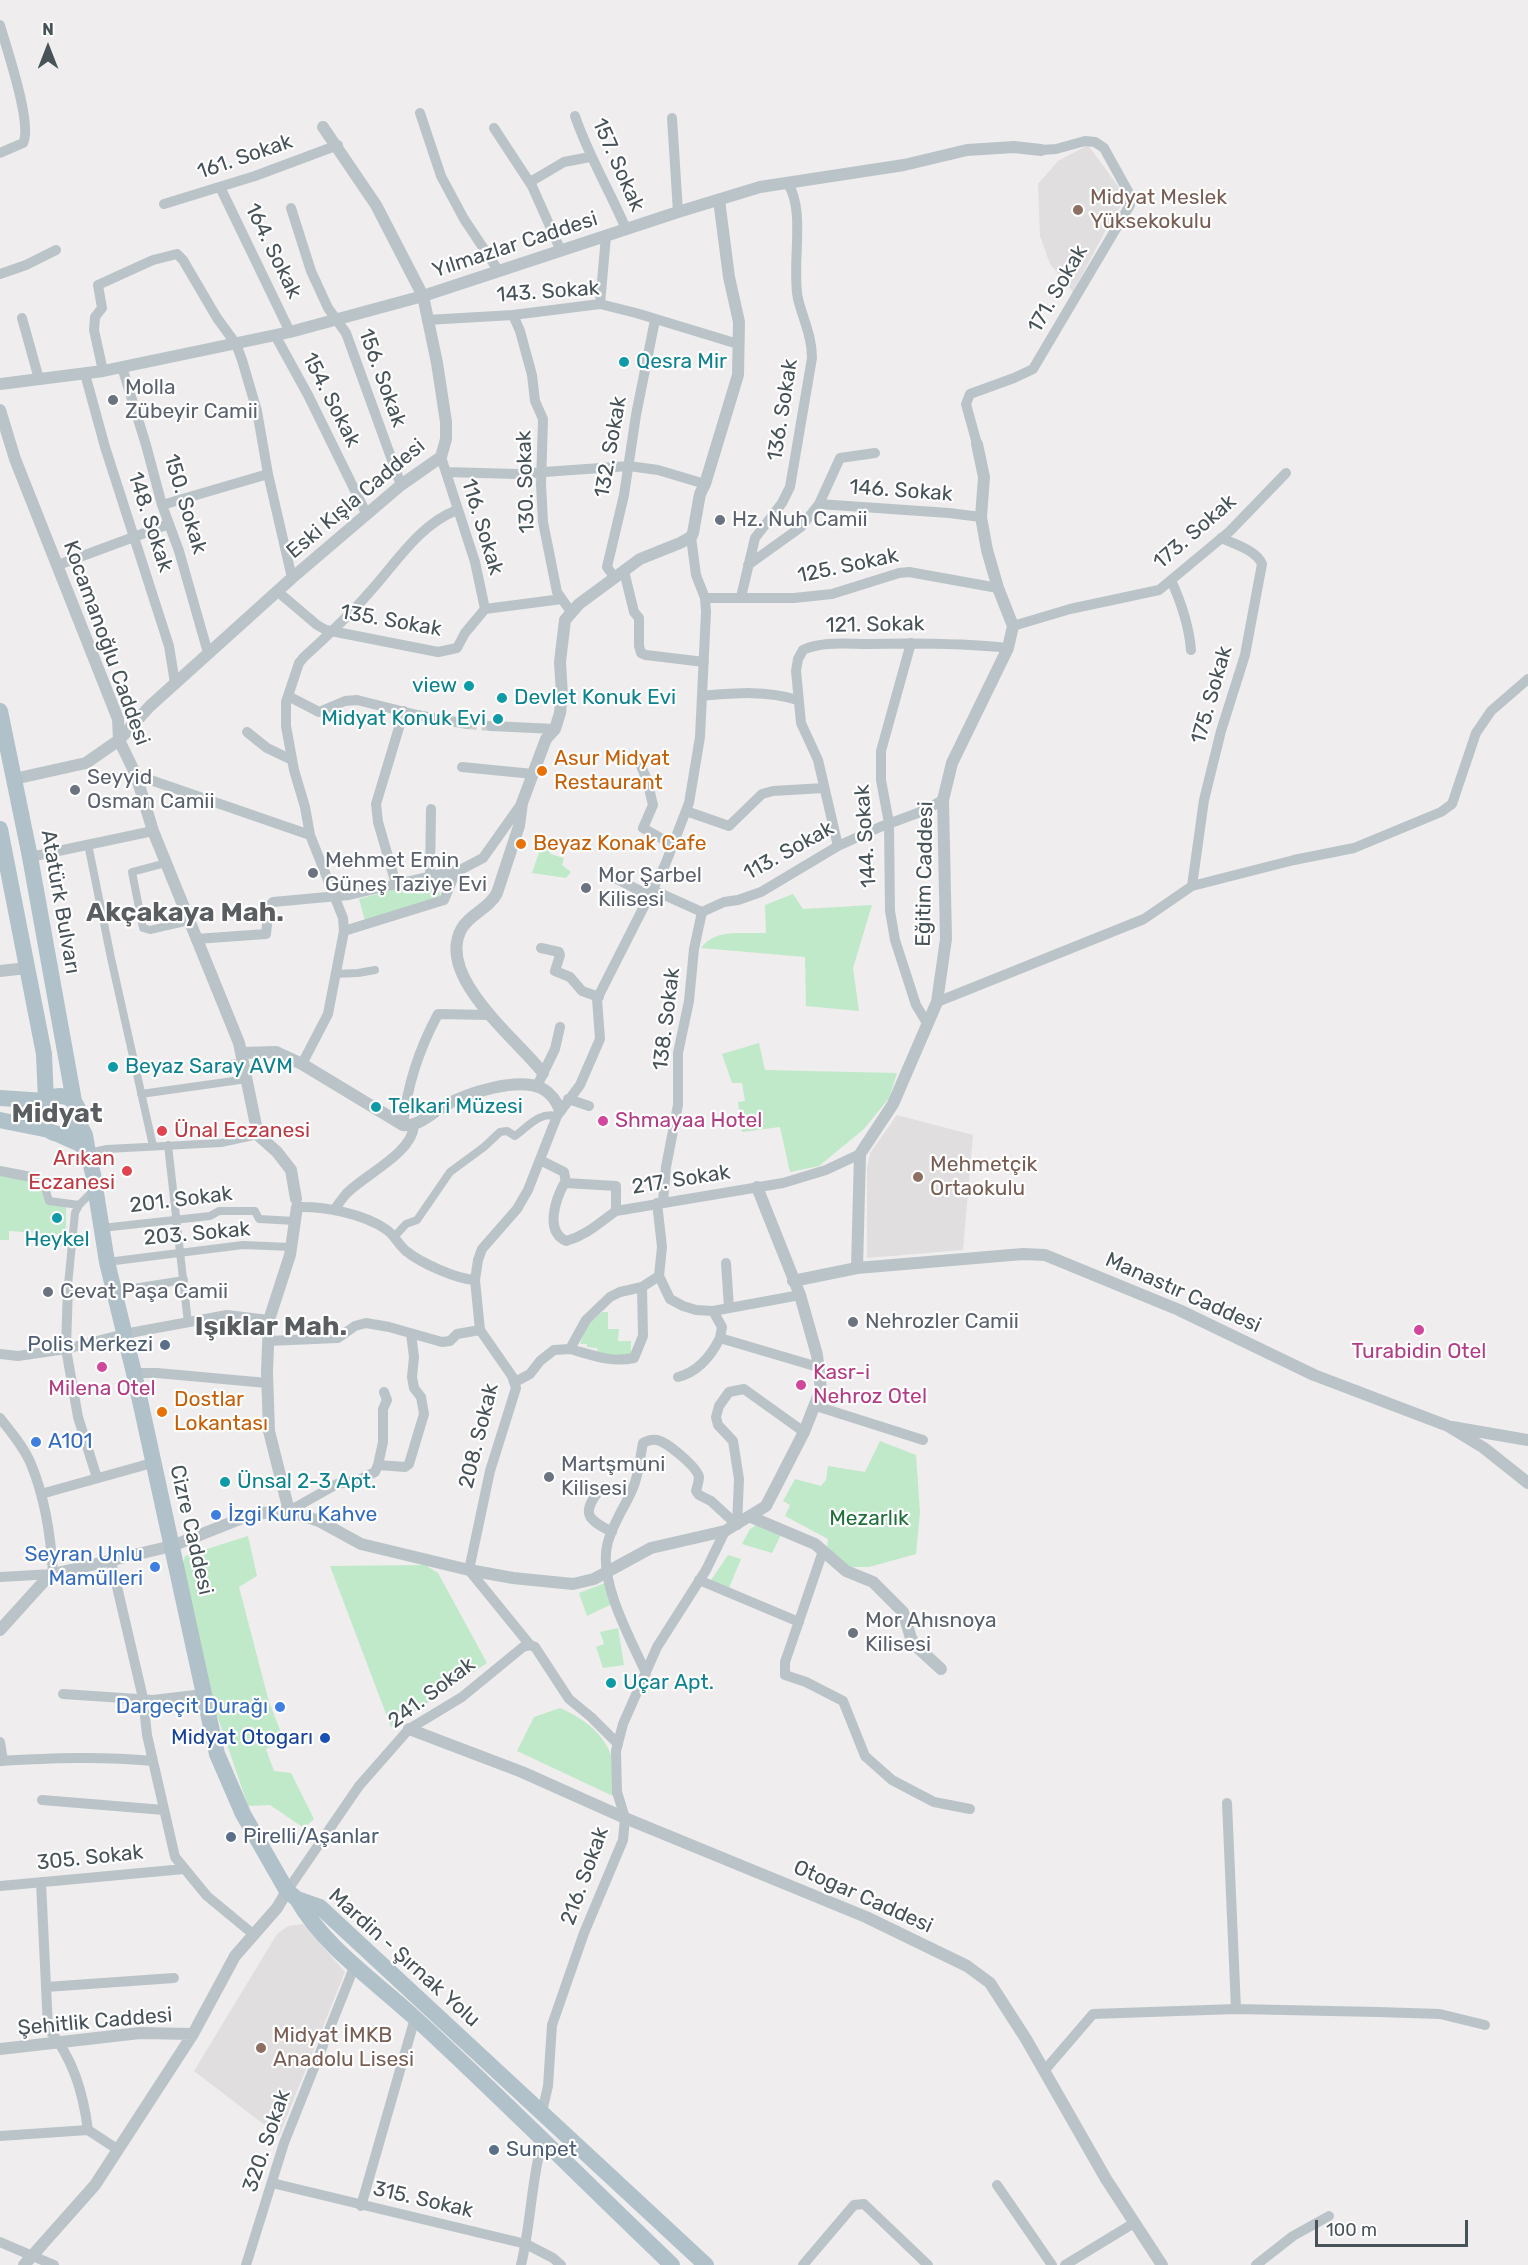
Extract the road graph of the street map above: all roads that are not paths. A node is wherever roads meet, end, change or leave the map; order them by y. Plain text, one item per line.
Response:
1 (0, 25) edge
2 (420, 113) dead end
3 (575, 116) dead end
4 (672, 118) dead end
5 (323, 127) dead end
6 (495, 128) dead end
7 (338, 145) junction
8 (1041, 150) joint
9 (0, 153) edge
10 (590, 157) junction
11 (530, 183) junction
12 (788, 184) junction
13 (220, 187) junction
14 (719, 200) junction
15 (164, 204) dead end
16 (291, 208) dead end
17 (678, 212) junction
18 (626, 230) junction
19 (606, 236) junction
20 (56, 250) dead end
21 (561, 251) junction
22 (498, 270) junction
23 (0, 274) edge
24 (423, 296) junction
25 (600, 304) junction
26 (513, 315) junction
27 (22, 318) dead end
28 (337, 319) junction
29 (427, 320) junction
30 (655, 320) junction
31 (290, 332) junction
32 (275, 335) junction
33 (236, 344) junction
34 (738, 344) junction
35 (122, 366) junction
36 (103, 371) junction
37 (86, 374) junction
38 (39, 379) junction
39 (0, 384) edge
40 (0, 410) edge
41 (977, 444) joint
42 (874, 453) dead end
43 (441, 457) junction
44 (629, 466) junction
45 (446, 472) junction
46 (543, 472) junction
47 (1286, 473) dead end
48 (268, 474) junction
49 (705, 484) junction
50 (401, 485) junction
51 (819, 504) junction
52 (162, 505) junction
53 (457, 510) junction
54 (367, 515) junction
55 (981, 517) junction
56 (169, 524) junction
57 (135, 537) junction
58 (691, 537) junction
59 (1221, 538) junction
60 (748, 564) junction
61 (57, 565) junction
62 (620, 575) junction
63 (292, 578) junction
64 (1171, 580) junction
65 (998, 588) junction
66 (278, 591) junction
67 (741, 597) junction
68 (705, 598) junction
69 (562, 599) junction
70 (485, 609) junction
71 (571, 612) junction
72 (1012, 626) junction
73 (332, 632) junction
74 (911, 643) junction
75 (1008, 648) junction
76 (1191, 650) dead end
77 (208, 653) junction
78 (704, 662) junction
79 (1528, 679) edge
80 (175, 683) junction
81 (288, 696) junction
82 (702, 696) junction
83 (798, 700) junction
84 (0, 711) edge
85 (404, 711) junction
86 (467, 724) tunnel mouth
87 (491, 726) tunnel mouth
88 (555, 729) junction
89 (247, 732) dead end
90 (119, 740) junction
91 (292, 760) junction
92 (641, 766) dead end
93 (462, 767) dead end
94 (533, 774) junction
95 (136, 776) junction
96 (14, 779) junction
97 (824, 788) junction
98 (943, 800) junction
99 (522, 803) junction
100 (430, 809) dead end
101 (686, 811) junction
102 (889, 823) junction
103 (0, 829) edge
104 (153, 831) junction
105 (310, 835) junction
106 (88, 844) junction
107 (673, 845) junction
108 (838, 846) junction
109 (30, 857) junction
110 (166, 863) junction
111 (456, 871) junction
112 (430, 875) junction
113 (615, 878) dead end
114 (396, 884) junction
115 (1192, 886) junction
116 (651, 893) junction
117 (335, 895) junction
118 (702, 912) junction
119 (189, 921) junction
120 (344, 931) junction
121 (196, 939) junction
122 (540, 948) dead end
123 (27, 968) junction
124 (375, 970) dead end
125 (0, 971) edge
126 (335, 974) junction
127 (598, 997) junction
128 (937, 1002) junction
129 (489, 1015) junction
130 (927, 1023) junction
131 (560, 1027) dead end
132 (242, 1058) junction
133 (302, 1064) junction
134 (196, 1071) dead end
135 (543, 1073) junction
136 (46, 1079) junction
137 (247, 1079) junction
138 (537, 1086) junction
139 (141, 1094) junction
140 (0, 1098) edge
141 (568, 1099) junction
142 (23, 1100) junction
143 (46, 1101) junction
144 (74, 1101) junction
145 (589, 1106) dead end
146 (559, 1113) junction
147 (0, 1120) edge
148 (78, 1122) junction
149 (409, 1125) junction
150 (52, 1132) junction
151 (258, 1135) junction
152 (168, 1145) junction
153 (153, 1146) junction
154 (88, 1153) junction
155 (860, 1154) junction
156 (540, 1160) junction
157 (0, 1171) edge
158 (31, 1177) joint
159 (565, 1182) junction
160 (757, 1187) junction
161 (96, 1189) junction
162 (297, 1203) junction
163 (660, 1203) junction
164 (79, 1205) junction
165 (335, 1209) junction
166 (616, 1211) junction
167 (175, 1219) junction
168 (295, 1221) junction
169 (102, 1228) junction
170 (394, 1237) junction
171 (291, 1247) junction
172 (179, 1252) junction
173 (107, 1262) junction
174 (726, 1263) dead end
175 (857, 1269) junction
176 (659, 1276) junction
177 (183, 1280) junction
178 (475, 1280) junction
179 (793, 1281) junction
180 (68, 1285) joint
181 (642, 1287) junction
182 (114, 1291) junction
183 (800, 1295) junction
184 (729, 1308) junction
185 (713, 1311) junction
186 (268, 1320) junction
187 (188, 1323) junction
188 (480, 1330) junction
189 (124, 1334) junction
190 (411, 1334) junction
191 (720, 1338) junction
192 (268, 1341) junction
193 (66, 1349) junction
194 (570, 1349) junction
195 (0, 1354) edge
196 (819, 1366) junction
197 (134, 1373) junction
198 (678, 1377) dead end
199 (515, 1382) junction
200 (267, 1383) junction
201 (384, 1392) dead end
202 (816, 1406) junction
203 (0, 1418) edge
204 (1448, 1426) junction
205 (804, 1432) junction
206 (923, 1440) dead end
207 (1528, 1440) edge
208 (152, 1463) junction
209 (378, 1465) junction
210 (97, 1478) junction
211 (1528, 1483) edge
212 (600, 1489) dead end
213 (40, 1494) junction
214 (289, 1511) junction
215 (751, 1516) junction
216 (737, 1525) junction
217 (725, 1531) junction
218 (612, 1532) junction
219 (172, 1546) junction
220 (823, 1551) junction
221 (111, 1561) junction
222 (469, 1570) junction
223 (607, 1571) junction
224 (53, 1574) junction
225 (0, 1577) edge
226 (699, 1580) junction
227 (799, 1622) junction
228 (0, 1630) edge
229 (530, 1645) junction
230 (941, 1669) dead end
231 (646, 1673) junction
232 (63, 1694) dead end
233 (203, 1694) junction
234 (143, 1698) junction
235 (409, 1729) junction
236 (0, 1743) edge
237 (618, 1744) junction
238 (1, 1761) edge
239 (153, 1761) junction
240 (42, 1800) dead end
241 (1227, 1803) dead end
242 (970, 1809) dead end
243 (164, 1810) junction
244 (625, 1818) junction
245 (183, 1869) junction
246 (41, 1882) junction
247 (0, 1886) edge
248 (292, 1895) junction
249 (253, 1934) junction
250 (355, 1965) junction
251 (174, 1978) dead end
252 (46, 1987) junction
253 (1236, 2009) junction
254 (415, 2018) junction
255 (1485, 2025) dead end
256 (193, 2034) junction
257 (62, 2043) junction
258 (0, 2049) edge
259 (1044, 2071) junction
260 (542, 2112) junction
261 (88, 2130) junction
262 (0, 2136) edge
263 (542, 2142) junction
264 (117, 2149) junction
265 (272, 2183) junction
266 (996, 2185) dead end
267 (361, 2206) junction
268 (1329, 2216) dead end
269 (1134, 2223) junction
270 (1, 2243) edge
271 (526, 2244) junction
272 (32, 2254) junction
273 (24, 2265) edge
274 (54, 2265) edge
275 (246, 2265) edge
276 (521, 2265) edge
277 (561, 2265) edge
278 (672, 2265) edge
279 (706, 2265) edge
280 (803, 2265) edge
281 (928, 2265) edge
282 (1052, 2265) edge
283 (1065, 2265) edge
284 (1162, 2265) edge
285 (1256, 2265) edge

1 - 9 street
2 - 22 street
3 - 10 street, 157. Sokak
4 - 17 street
5 - 7 street, Eski Kışla Caddesi
6 - 11 street
7 - 13 street, 161. Sokak
7 - 24 street, Eski Kışla Caddesi
8 - 12 street, Yılmazlar Caddesi
8 - 41 street, 171. Sokak
10 - 11 street
10 - 18 street, 157. Sokak
11 - 21 street
12 - 14 street, Yılmazlar Caddesi
12 - 60 street, 136. Sokak
13 - 15 street, 161. Sokak
13 - 31 street, 164. Sokak
14 - 17 street, Yılmazlar Caddesi
14 - 34 street
16 - 28 street, 156. Sokak
17 - 18 street, Yılmazlar Caddesi
18 - 19 street, Yılmazlar Caddesi
19 - 21 street, Yılmazlar Caddesi
19 - 25 street
20 - 23 street
21 - 22 street, Yılmazlar Caddesi
22 - 24 street, Yılmazlar Caddesi
24 - 28 street, Yılmazlar Caddesi
24 - 29 street, Eski Kışla Caddesi
25 - 26 street, 143. Sokak
25 - 30 street, 143. Sokak
26 - 29 street, 143. Sokak
26 - 46 street, 130. Sokak
27 - 38 street
28 - 31 street, Yılmazlar Caddesi
28 - 50 street, 156. Sokak
29 - 43 street, Eski Kışla Caddesi
30 - 34 street, 143. Sokak
30 - 44 street, 132. Sokak
31 - 32 street, Yılmazlar Caddesi
32 - 33 street, Yılmazlar Caddesi
32 - 54 street, 154. Sokak
33 - 35 street, Yılmazlar Caddesi
33 - 36 street
33 - 48 street
34 - 49 street
35 - 36 street, Yılmazlar Caddesi
35 - 52 street, 150. Sokak
36 - 37 street, Yılmazlar Caddesi
37 - 38 street, Yılmazlar Caddesi
37 - 57 street, 148. Sokak
38 - 39 street, Yılmazlar Caddesi
40 - 61 street, Kocamanoğlu Caddesi
41 - 55 street
42 - 51 street
43 - 45 street, 116. Sokak
43 - 50 street, Eski Kışla Caddesi
44 - 46 street
44 - 49 street
44 - 62 street, 132. Sokak
45 - 46 street
45 - 53 street, 116. Sokak
46 - 69 street, 130. Sokak
47 - 59 street, 173. Sokak
48 - 52 street
48 - 63 street
49 - 58 street
50 - 54 street, Eski Kışla Caddesi
51 - 55 street, 146. Sokak
51 - 60 street
52 - 56 street, 150. Sokak
53 - 70 street, 116. Sokak
53 - 73 street
54 - 63 street, Eski Kışla Caddesi
55 - 65 street
56 - 57 street
56 - 77 street, 150. Sokak
57 - 61 street
57 - 80 street, 148. Sokak
58 - 62 street
58 - 68 street
59 - 64 street, 173. Sokak
59 - 115 street, 175. Sokak
60 - 67 street, 136. Sokak
61 - 90 street, Kocamanoğlu Caddesi
62 - 71 street
62 - 78 street, 132. Sokak
63 - 66 street, Eski Kışla Caddesi
64 - 72 street, 173. Sokak
64 - 76 street
65 - 67 street, 125. Sokak
65 - 72 street
66 - 73 street, 135. Sokak
66 - 77 street, Eski Kışla Caddesi
67 - 68 street, 125. Sokak
68 - 78 street
69 - 70 street
69 - 71 street, 130. Sokak
70 - 73 street, 135. Sokak
71 - 88 street
72 - 75 street, Eğitim Caddesi
73 - 81 street
74 - 75 street, 121. Sokak
74 - 83 street, 121. Sokak
74 - 102 street, 144. Sokak
75 - 98 street, Eğitim Caddesi
77 - 80 street, Eski Kışla Caddesi
78 - 82 street
79 - 115 street
80 - 90 street, Eski Kışla Caddesi
81 - 85 street
81 - 91 street
82 - 83 street
82 - 101 street
83 - 97 street, 121. Sokak
84 - 96 main road, Atatürk Bulvarı
85 - 86 street
85 - 114 street
87 - 88 street
88 - 94 street
89 - 91 street
90 - 95 street, Kocamanoğlu Caddesi
90 - 96 street, Eski Kışla Caddesi
91 - 105 street
92 - 107 street
93 - 94 street
94 - 99 street
95 - 104 street, Kocamanoğlu Caddesi
95 - 105 street
96 - 109 main road, Atatürk Bulvarı
97 - 101 street
97 - 108 street, 121. Sokak
98 - 102 street, 113. Sokak
98 - 128 street, Eğitim Caddesi
99 - 111 street
99 - 129 street
100 - 112 street
101 - 107 street
102 - 108 street, 113. Sokak
102 - 130 street, 144. Sokak
103 - 123 main road, Atatürk Bulvarı
104 - 106 street
104 - 110 street, Kocamanoğlu Caddesi
105 - 117 street
106 - 109 street
106 - 139 street
107 - 116 street
108 - 118 street, 113. Sokak
109 - 144 main road, Atatürk Bulvarı
110 - 119 street, Kocamanoğlu Caddesi
110 - 119 street
111 - 112 street
111 - 120 street
112 - 114 street
113 - 116 street
114 - 117 street
115 - 128 street
116 - 118 street
116 - 127 street
117 - 120 street
117 - 121 street
118 - 163 street, 138. Sokak
119 - 121 street, Kocamanoğlu Caddesi
120 - 126 street
121 - 132 street, Kocamanoğlu Caddesi
122 - 127 street
123 - 125 street
123 - 136 main road, Atatürk Bulvarı
124 - 126 street
126 - 133 street
127 - 141 street, 208. Sokak
128 - 130 street, Eğitim Caddesi
129 - 135 street
129 - 149 street
130 - 155 street, Eğitim Caddesi
131 - 135 street
132 - 133 street
132 - 134 street
132 - 137 street, Kocamanoğlu Caddesi
133 - 149 street
135 - 138 street
136 - 142 main road
136 - 143 main road, Atatürk Bulvarı
137 - 139 street
137 - 151 street, Kocamanoğlu Caddesi
138 - 146 street
138 - 149 street
139 - 153 street
140 - 142 main road
141 - 145 street
141 - 146 street, 208. Sokak
142 - 143 main road
143 - 144 main road
143 - 150 main road
144 - 148 main road
146 - 156 street, 208. Sokak
146 - 170 street
147 - 150 main road
148 - 150 main road
148 - 154 main road, Cizre Caddesi
149 - 165 street
150 - 154 main road
151 - 152 street
151 - 162 street
152 - 153 street
152 - 167 street
153 - 154 street
154 - 161 main road, Cizre Caddesi
155 - 160 street, 217. Sokak
155 - 175 street
156 - 159 street
156 - 178 street, 208. Sokak
157 - 158 street
158 - 164 street
159 - 166 street, 217. Sokak
159 - 166 street
160 - 163 street, 217. Sokak
160 - 179 street
161 - 164 street
161 - 169 main road, Cizre Caddesi
162 - 165 street
162 - 168 street
163 - 166 street, 217. Sokak
163 - 176 street, 138. Sokak
164 - 180 street
165 - 170 street
167 - 168 street, 201. Sokak
167 - 169 street, 201. Sokak
167 - 172 street
168 - 171 street
169 - 173 main road, Cizre Caddesi
170 - 178 street
171 - 172 street, 203. Sokak
171 - 186 street
172 - 173 street, 203. Sokak
172 - 177 street
173 - 182 main road, Cizre Caddesi
174 - 184 street
175 - 179 street, Manastır Caddesi
175 - 204 street, Manastır Caddesi
176 - 181 street
176 - 185 street
177 - 182 street
177 - 187 street
178 - 188 street, 208. Sokak
179 - 183 street
180 - 193 street
181 - 194 street
181 - 194 street
182 - 189 main road, Cizre Caddesi
183 - 184 street
183 - 196 street
184 - 185 street
185 - 191 street
186 - 187 street
186 - 192 street
187 - 189 street
188 - 190 street
188 - 199 street, 208. Sokak
189 - 193 street
189 - 197 main road, Cizre Caddesi
190 - 192 street
190 - 209 street
191 - 196 street
191 - 198 street
192 - 200 street
193 - 195 street
193 - 210 street
194 - 199 street
196 - 202 street
197 - 200 street
197 - 208 main road, Cizre Caddesi
199 - 222 street, 208. Sokak
200 - 214 street
201 - 209 street
202 - 205 street
202 - 206 street
203 - 213 street
204 - 207 street
204 - 211 street, Manastır Caddesi
205 - 215 street
205 - 216 street
208 - 210 street
208 - 219 main road, Cizre Caddesi
209 - 214 street
210 - 213 street
212 - 218 street
213 - 224 street
214 - 219 street
214 - 222 street
215 - 216 street
215 - 220 street
216 - 217 street
216 - 218 street
217 - 223 street
217 - 226 street, 216. Sokak
218 - 223 street
219 - 221 street
219 - 233 main road, Cizre Caddesi
220 - 227 street
220 - 230 street
221 - 224 street
221 - 234 street
222 - 223 street
222 - 229 street
223 - 231 street
224 - 225 street
224 - 228 street
226 - 227 street
226 - 231 street, 216. Sokak
227 - 242 street
229 - 235 street, 241. Sokak
229 - 237 street
231 - 237 street, 216. Sokak
232 - 234 street
233 - 234 street
233 - 248 main road, Cizre Caddesi
234 - 239 street
235 - 244 street, Otogar Caddesi
235 - 248 street, 241. Sokak
236 - 238 street
237 - 244 street, 216. Sokak
238 - 239 street
239 - 243 street
240 - 243 street
241 - 253 street
243 - 245 street
244 - 259 street, Otogar Caddesi
244 - 260 street, 216. Sokak
245 - 246 street, 305. Sokak
245 - 249 street
246 - 247 street, 305. Sokak
246 - 252 street
248 - 249 street
248 - 250 main road, Mardin - Şırnak Yolu
248 - 260 main road, Mardin - Şırnak Yolu
249 - 256 street
250 - 254 main road, Mardin - Şırnak Yolu
250 - 265 street, 320. Sokak
251 - 252 street
252 - 257 street
253 - 255 street
253 - 259 street
254 - 263 main road, Mardin - Şırnak Yolu
254 - 267 street
256 - 257 street, Şehitlik Caddesi
256 - 264 street
257 - 258 street, Şehitlik Caddesi
257 - 261 street
259 - 269 street, Otogar Caddesi
260 - 279 main road, Mardin - Şırnak Yolu
261 - 262 street
261 - 264 street
263 - 271 street
263 - 278 main road, Mardin - Şırnak Yolu
264 - 272 street
265 - 267 street, 315. Sokak
265 - 275 street, 320. Sokak
266 - 282 street
267 - 271 street, 315. Sokak
268 - 285 street
269 - 283 street
269 - 284 street, Otogar Caddesi
270 - 272 street
271 - 276 street
271 - 277 street, 315. Sokak
272 - 273 street
272 - 274 street
280 - 281 street

